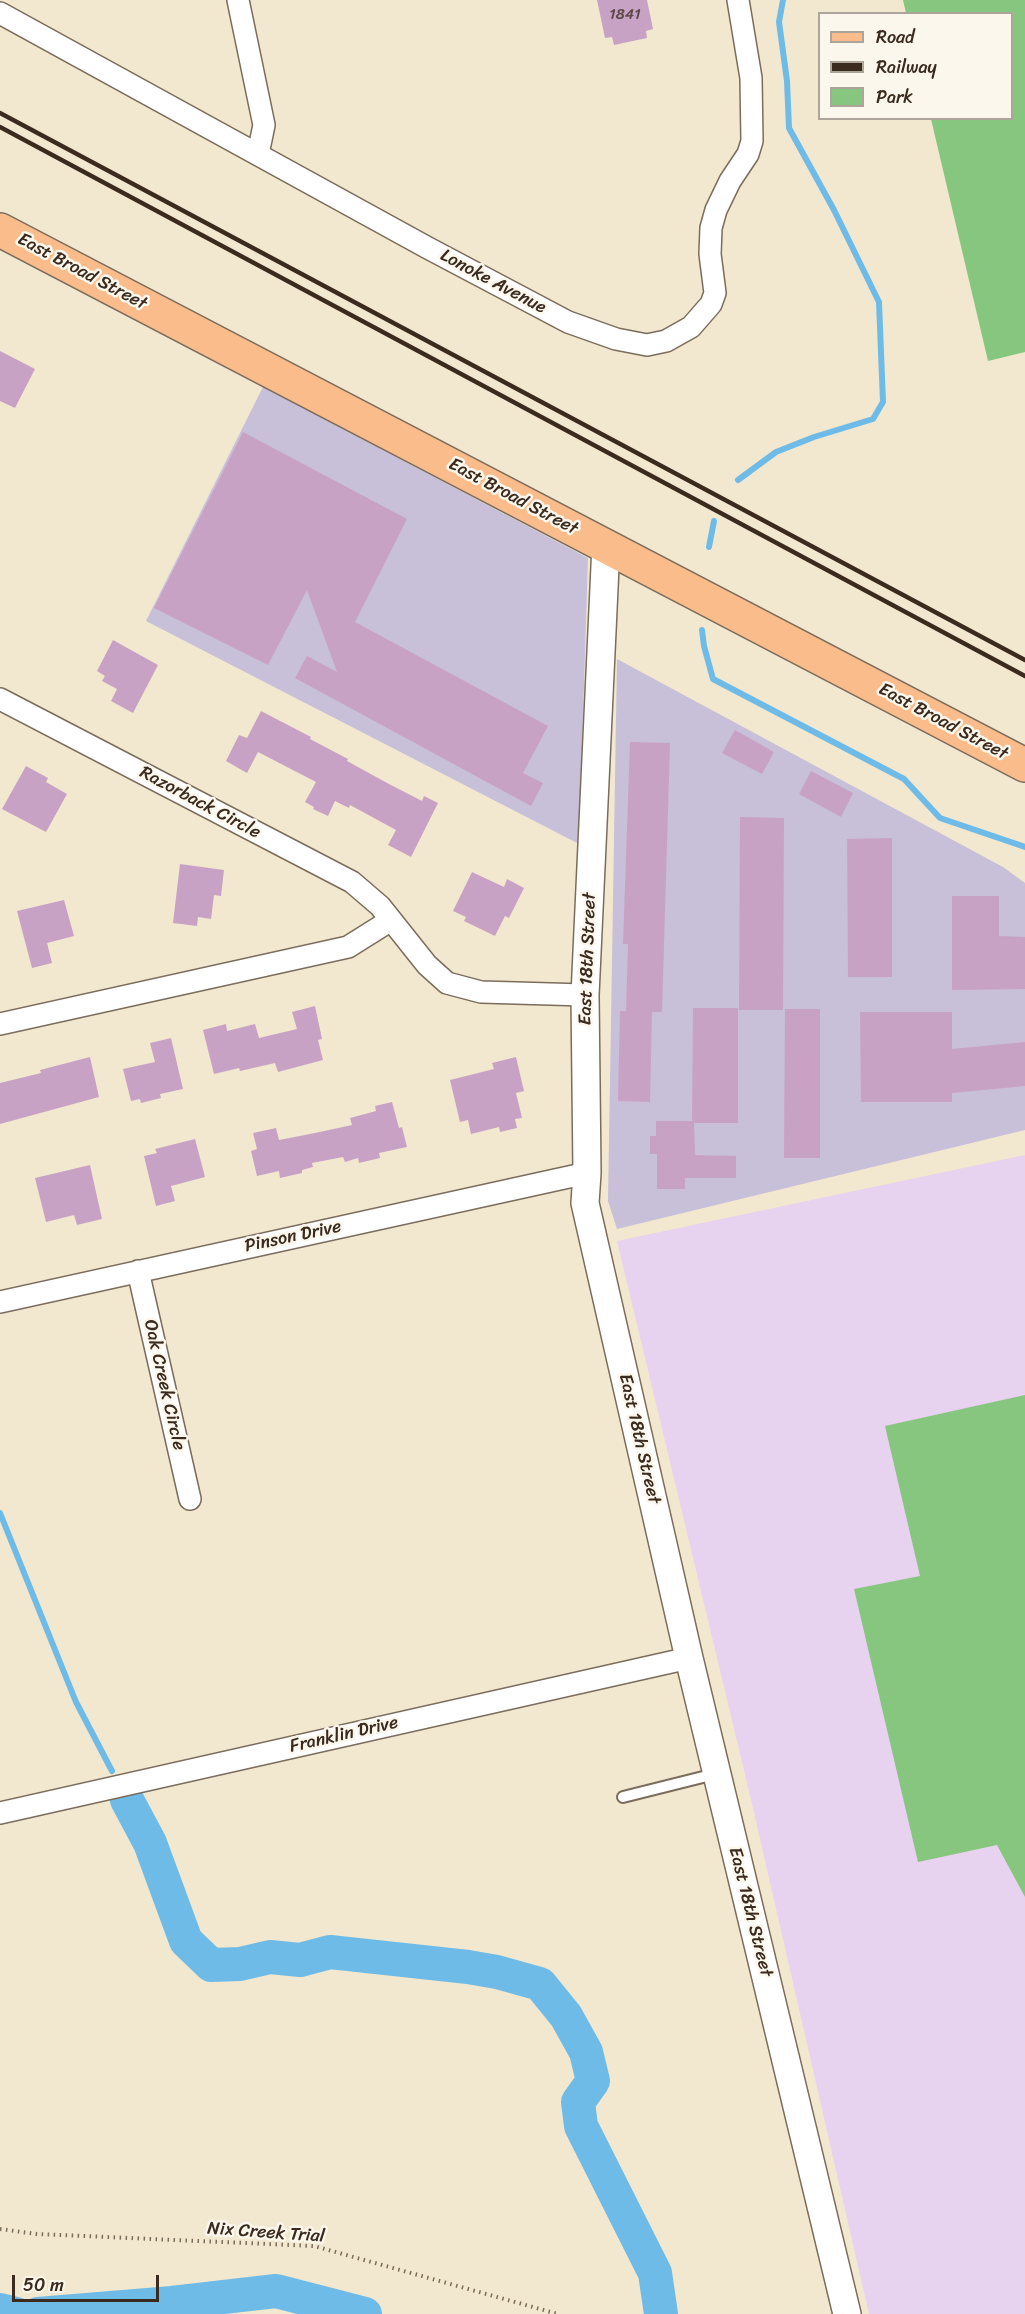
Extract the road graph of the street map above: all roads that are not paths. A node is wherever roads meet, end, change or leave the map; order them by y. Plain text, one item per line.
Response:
1 (238, 0) edge
2 (738, 0) edge
3 (0, 13) edge
4 (258, 154) junction
5 (0, 230) edge
6 (606, 545) junction
7 (0, 699) edge
8 (1025, 765) edge
9 (391, 920) junction
10 (585, 995) junction
11 (0, 1024) edge
12 (587, 1173) junction
13 (138, 1271) junction
14 (0, 1302) edge
15 (190, 1499) dead end
16 (689, 1658) junction
17 (717, 1773) junction
18 (623, 1797) dead end
19 (0, 1813) edge
20 (847, 2314) edge

1 - 4 street
2 - 4 street, Lonoke Avenue
3 - 4 street, Lonoke Avenue
5 - 6 main road, East Broad Street
6 - 8 main road, East Broad Street
6 - 10 street, East 18th Street
7 - 9 street, Razorback Circle
9 - 10 street, Razorback Circle
9 - 11 street
10 - 12 street, East 18th Street
12 - 13 street, Pinson Drive
12 - 16 street, East 18th Street
13 - 14 street, Pinson Drive
13 - 15 street, Oak Creek Circle
16 - 17 street, East 18th Street
16 - 19 street, Franklin Drive
17 - 18 lane
17 - 20 street, East 18th Street

